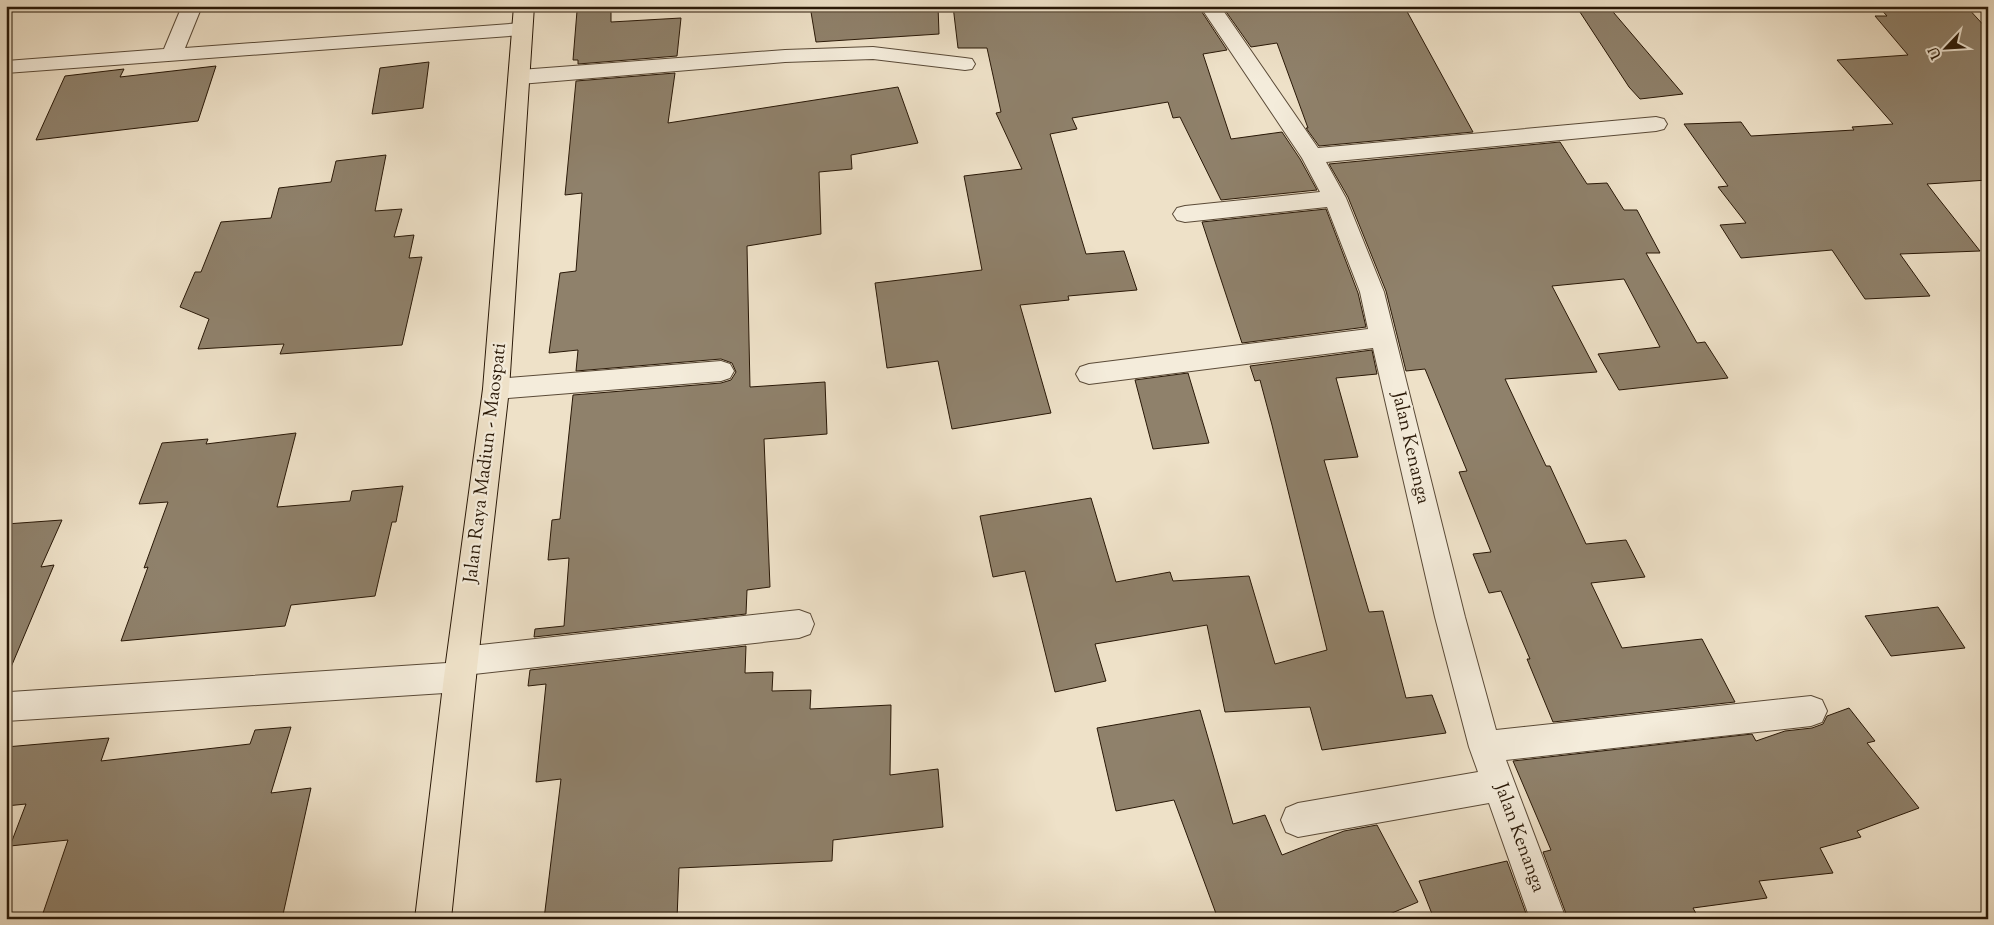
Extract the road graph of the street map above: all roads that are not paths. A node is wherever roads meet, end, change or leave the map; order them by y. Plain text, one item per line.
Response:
1 (192, 6) edge
2 (1210, 6) edge
3 (523, 18) edge
4 (171, 56) junction
5 (965, 64) dead end
6 (6, 67) edge
7 (520, 77) junction
8 (1656, 124) dead end
9 (1312, 156) junction
10 (1335, 198) junction
11 (1185, 214) dead end
12 (1383, 337) junction
13 (721, 371) dead end
14 (1089, 374) dead end
15 (496, 389) junction
16 (799, 624) dead end
17 (461, 669) junction
18 (10, 707) dead end
19 (1811, 712) dead end
20 (1485, 747) junction
21 (1500, 785) junction
22 (1298, 820) dead end
23 (433, 919) edge
24 (1548, 919) edge

1 - 4 street
2 - 9 street, Jalan Kenanga
3 - 4 street
3 - 7 highway, Jalan Raya Madiun - Maospati
4 - 6 street
5 - 7 street
7 - 15 highway, Jalan Raya Madiun - Maospati
8 - 9 street
9 - 10 street, Jalan Kenanga
10 - 11 street
10 - 12 street, Jalan Kenanga
12 - 14 street
12 - 20 street, Jalan Kenanga
13 - 15 street
15 - 17 highway, Jalan Raya Madiun - Maospati
16 - 17 street
17 - 18 street
17 - 23 highway, Jalan Raya Madiun - Maospati
19 - 20 street
20 - 21 street, Jalan Kenanga
21 - 22 street
21 - 24 street, Jalan Kenanga

